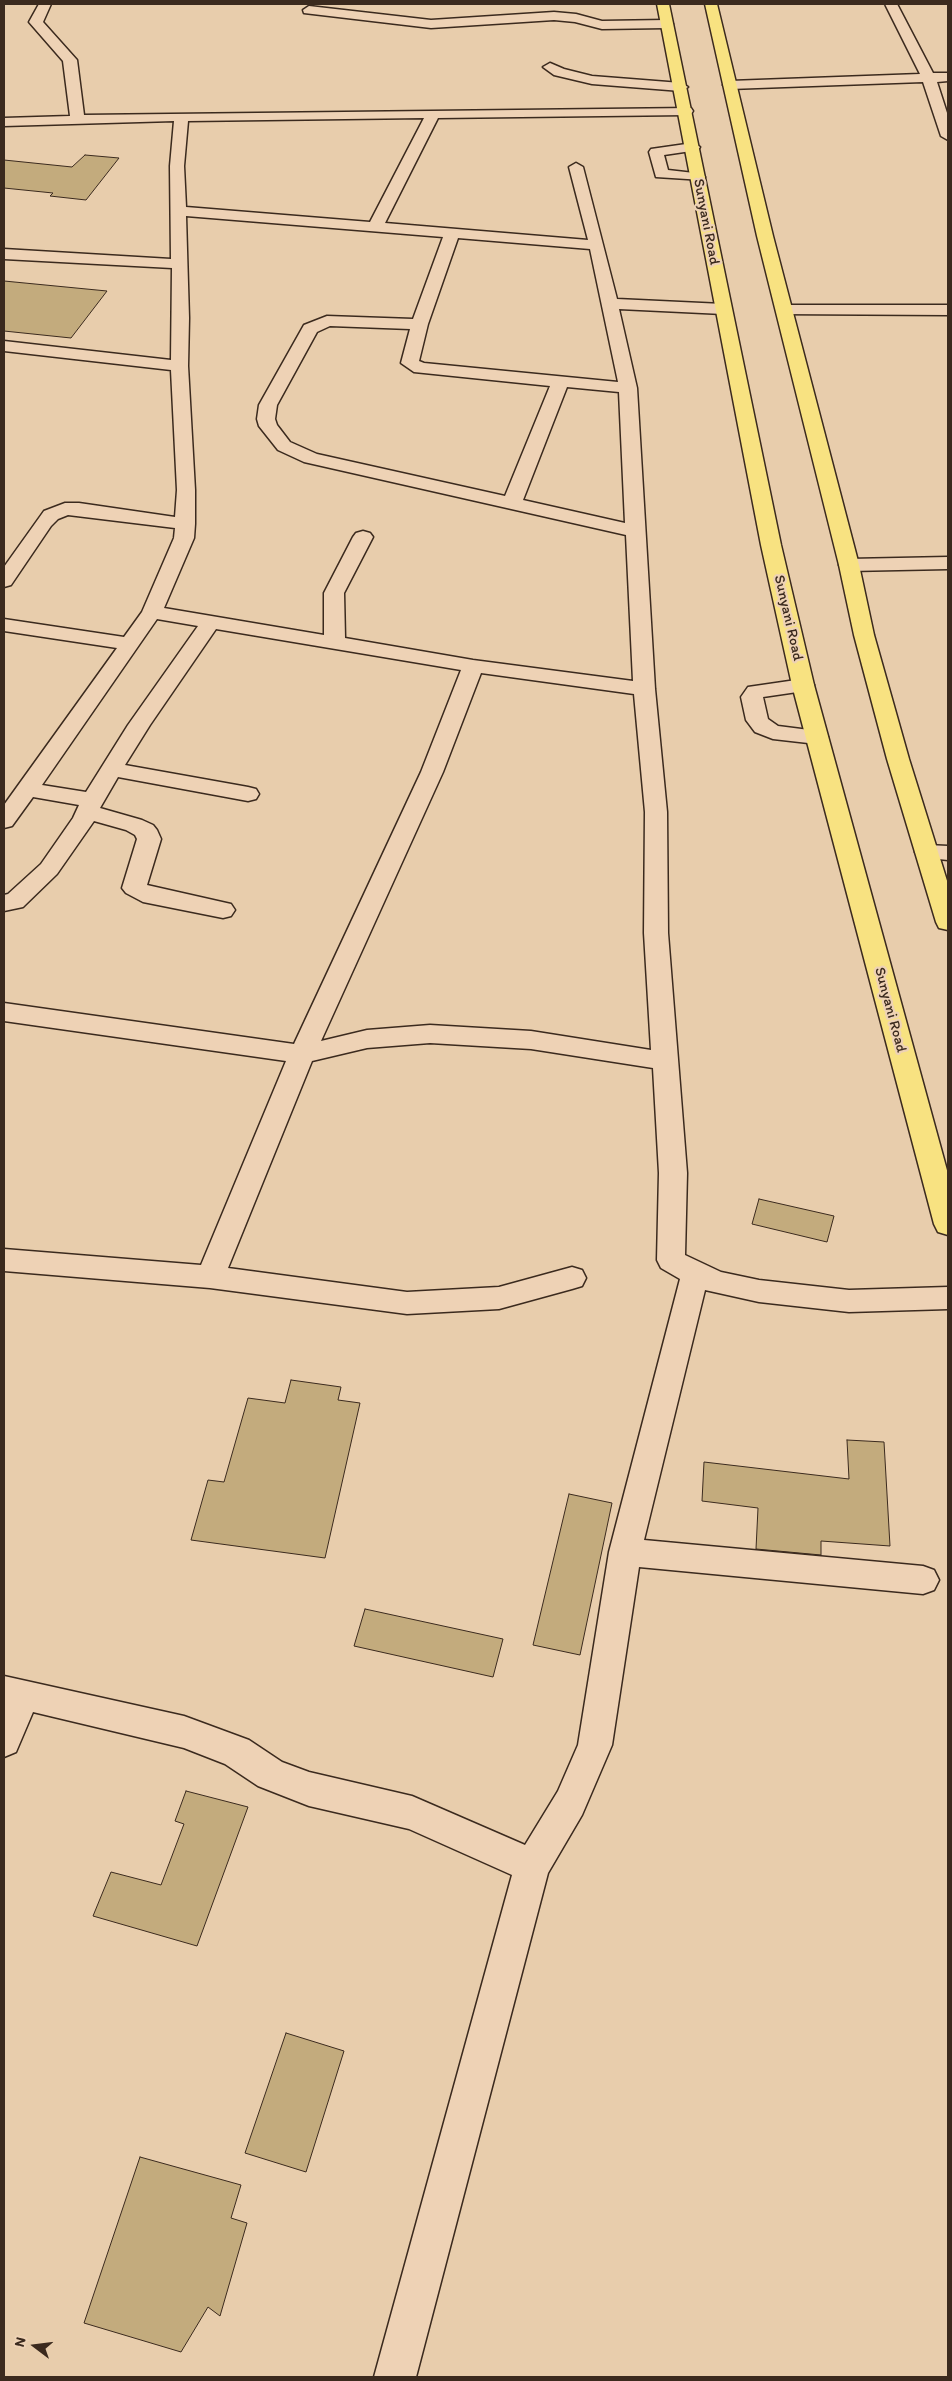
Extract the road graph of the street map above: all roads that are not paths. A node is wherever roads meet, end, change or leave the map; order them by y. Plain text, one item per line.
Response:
1 (45, 4) edge
2 (663, 4) edge
3 (711, 4) edge
4 (891, 4) edge
5 (309, 10) dead end
6 (666, 24) junction
7 (550, 67) dead end
8 (929, 78) junction
9 (948, 78) edge
10 (730, 85) junction
11 (680, 87) junction
12 (686, 111) junction
13 (433, 115) junction
14 (181, 117) junction
15 (78, 120) junction
16 (4, 122) edge
17 (948, 136) edge
18 (692, 147) junction
19 (576, 167) dead end
20 (698, 177) junction
21 (179, 211) junction
22 (376, 226) junction
23 (452, 233) junction
24 (597, 245) junction
25 (4, 254) edge
26 (180, 264) junction
27 (610, 304) junction
28 (723, 308) junction
29 (784, 310) junction
30 (948, 310) edge
31 (420, 324) junction
32 (4, 346) edge
33 (179, 366) junction
34 (561, 380) junction
35 (628, 388) junction
36 (512, 503) junction
37 (185, 524) junction
38 (635, 531) junction
39 (363, 537) dead end
40 (948, 563) edge
41 (849, 565) junction
42 (4, 581) edge
43 (152, 612) junction
44 (211, 622) junction
45 (4, 625) edge
46 (335, 642) junction
47 (129, 644) junction
48 (473, 666) junction
49 (803, 685) junction
50 (644, 689) junction
51 (817, 738) junction
52 (112, 769) junction
53 (26, 789) junction
54 (248, 794) dead end
55 (89, 806) junction
56 (4, 821) edge
57 (937, 852) edge
58 (4, 903) edge
59 (223, 910) dead end
60 (948, 922) edge
61 (4, 1012) edge
62 (302, 1054) junction
63 (666, 1061) junction
64 (948, 1224) edge
65 (4, 1260) edge
66 (695, 1274) junction
67 (210, 1277) junction
68 (572, 1278) dead end
69 (948, 1298) edge
70 (625, 1552) junction
71 (923, 1580) dead end
72 (14, 1692) edge
73 (4, 1741) edge
74 (532, 1866) junction
75 (395, 2377) edge

1 - 15 street
2 - 6 main road, Sunyani Road
3 - 10 main road
4 - 8 street
5 - 6 street
6 - 11 main road, Sunyani Road
7 - 11 street
8 - 9 street
8 - 10 street
8 - 17 street
10 - 29 main road
11 - 12 main road, Sunyani Road
12 - 13 street
12 - 18 main road, Sunyani Road
13 - 14 street
13 - 22 street
14 - 15 street
14 - 21 street
15 - 16 street
18 - 20 main road, Sunyani Road
18 - 20 street
19 - 24 street
20 - 28 main road, Sunyani Road
21 - 22 street
21 - 26 street
22 - 23 street
23 - 24 street
23 - 31 street
24 - 27 street
25 - 26 street
26 - 33 street
27 - 28 street
27 - 35 street
28 - 49 main road, Sunyani Road
29 - 30 street
29 - 41 main road
31 - 34 street
31 - 36 street
32 - 33 street
33 - 37 street
34 - 35 street
34 - 36 street
35 - 38 street
36 - 38 street
37 - 42 street
37 - 43 street
38 - 50 street
39 - 46 street
40 - 41 street
41 - 57 main road
43 - 44 street
43 - 47 street
44 - 46 street
44 - 52 street
45 - 47 street
46 - 48 street
47 - 53 street
48 - 50 street
48 - 62 street
49 - 51 main road, Sunyani Road
49 - 51 street
50 - 63 street
51 - 64 main road, Sunyani Road
52 - 54 street
52 - 55 street
53 - 55 street
53 - 56 street
55 - 58 street
55 - 59 street
57 - 60 main road
61 - 62 street
62 - 63 street
62 - 67 street
63 - 66 street
65 - 67 street
66 - 69 street
66 - 70 street
67 - 68 street
70 - 71 street
70 - 74 street
72 - 73 street
72 - 74 street
74 - 75 street

